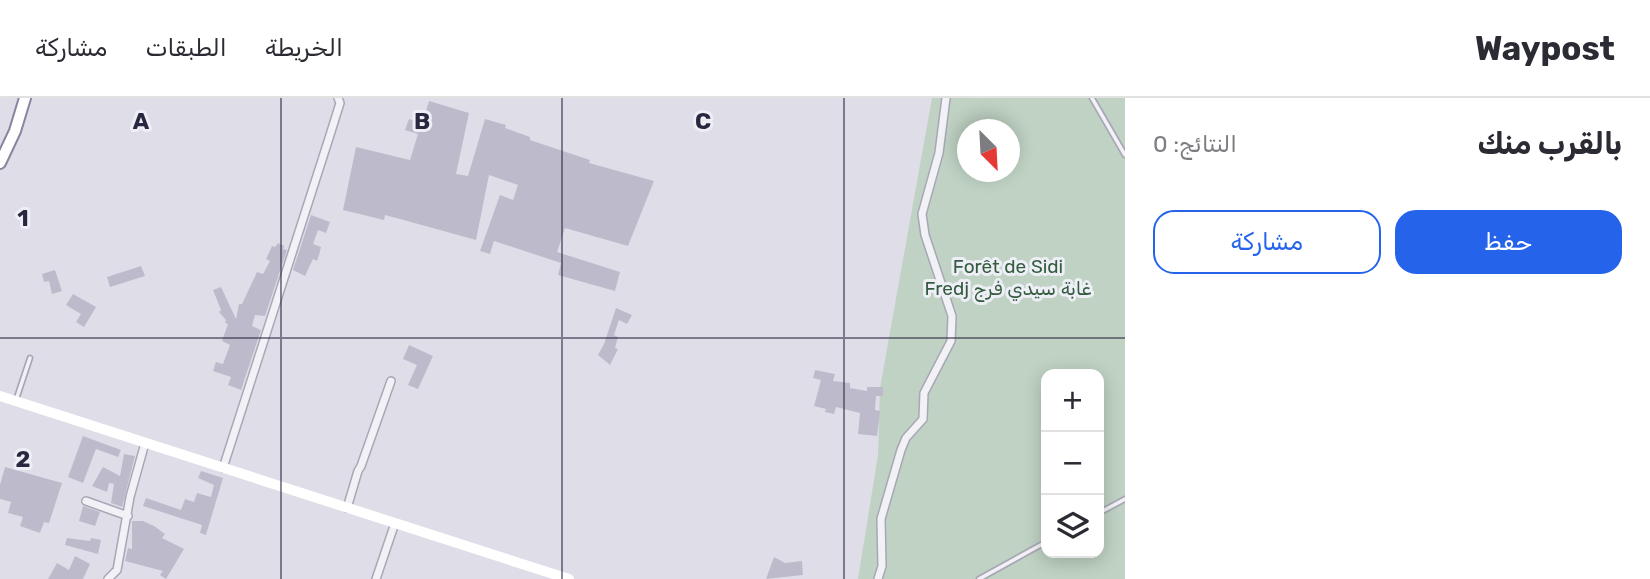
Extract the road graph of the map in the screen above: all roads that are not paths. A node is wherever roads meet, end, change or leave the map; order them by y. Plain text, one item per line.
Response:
1 (19, 98) edge
2 (25, 98) edge
3 (338, 98) edge
4 (946, 98) edge
5 (1092, 98) edge
6 (0, 151) edge
7 (1125, 155) edge
8 (0, 163) edge
9 (30, 358) dead end
10 (391, 382) dead end
11 (0, 397) edge
12 (15, 402) junction
13 (145, 443) junction
14 (223, 468) junction
15 (1125, 499) edge
16 (86, 501) dead end
17 (347, 508) junction
18 (1104, 510) edge
19 (128, 516) junction
20 (395, 523) junction
21 (1041, 545) edge
22 (108, 579) edge
23 (376, 579) edge
24 (569, 579) edge
25 (878, 579) edge
26 (979, 579) edge

1 - 6 highway
2 - 8 highway
3 - 14 street
4 - 25 street
5 - 7 lane
9 - 12 lane
10 - 17 street
11 - 12 main road
12 - 13 main road
13 - 14 main road
13 - 19 street
14 - 17 main road
15 - 18 lane
16 - 19 street
17 - 20 main road
19 - 22 street
20 - 23 street
20 - 24 main road
21 - 26 lane

